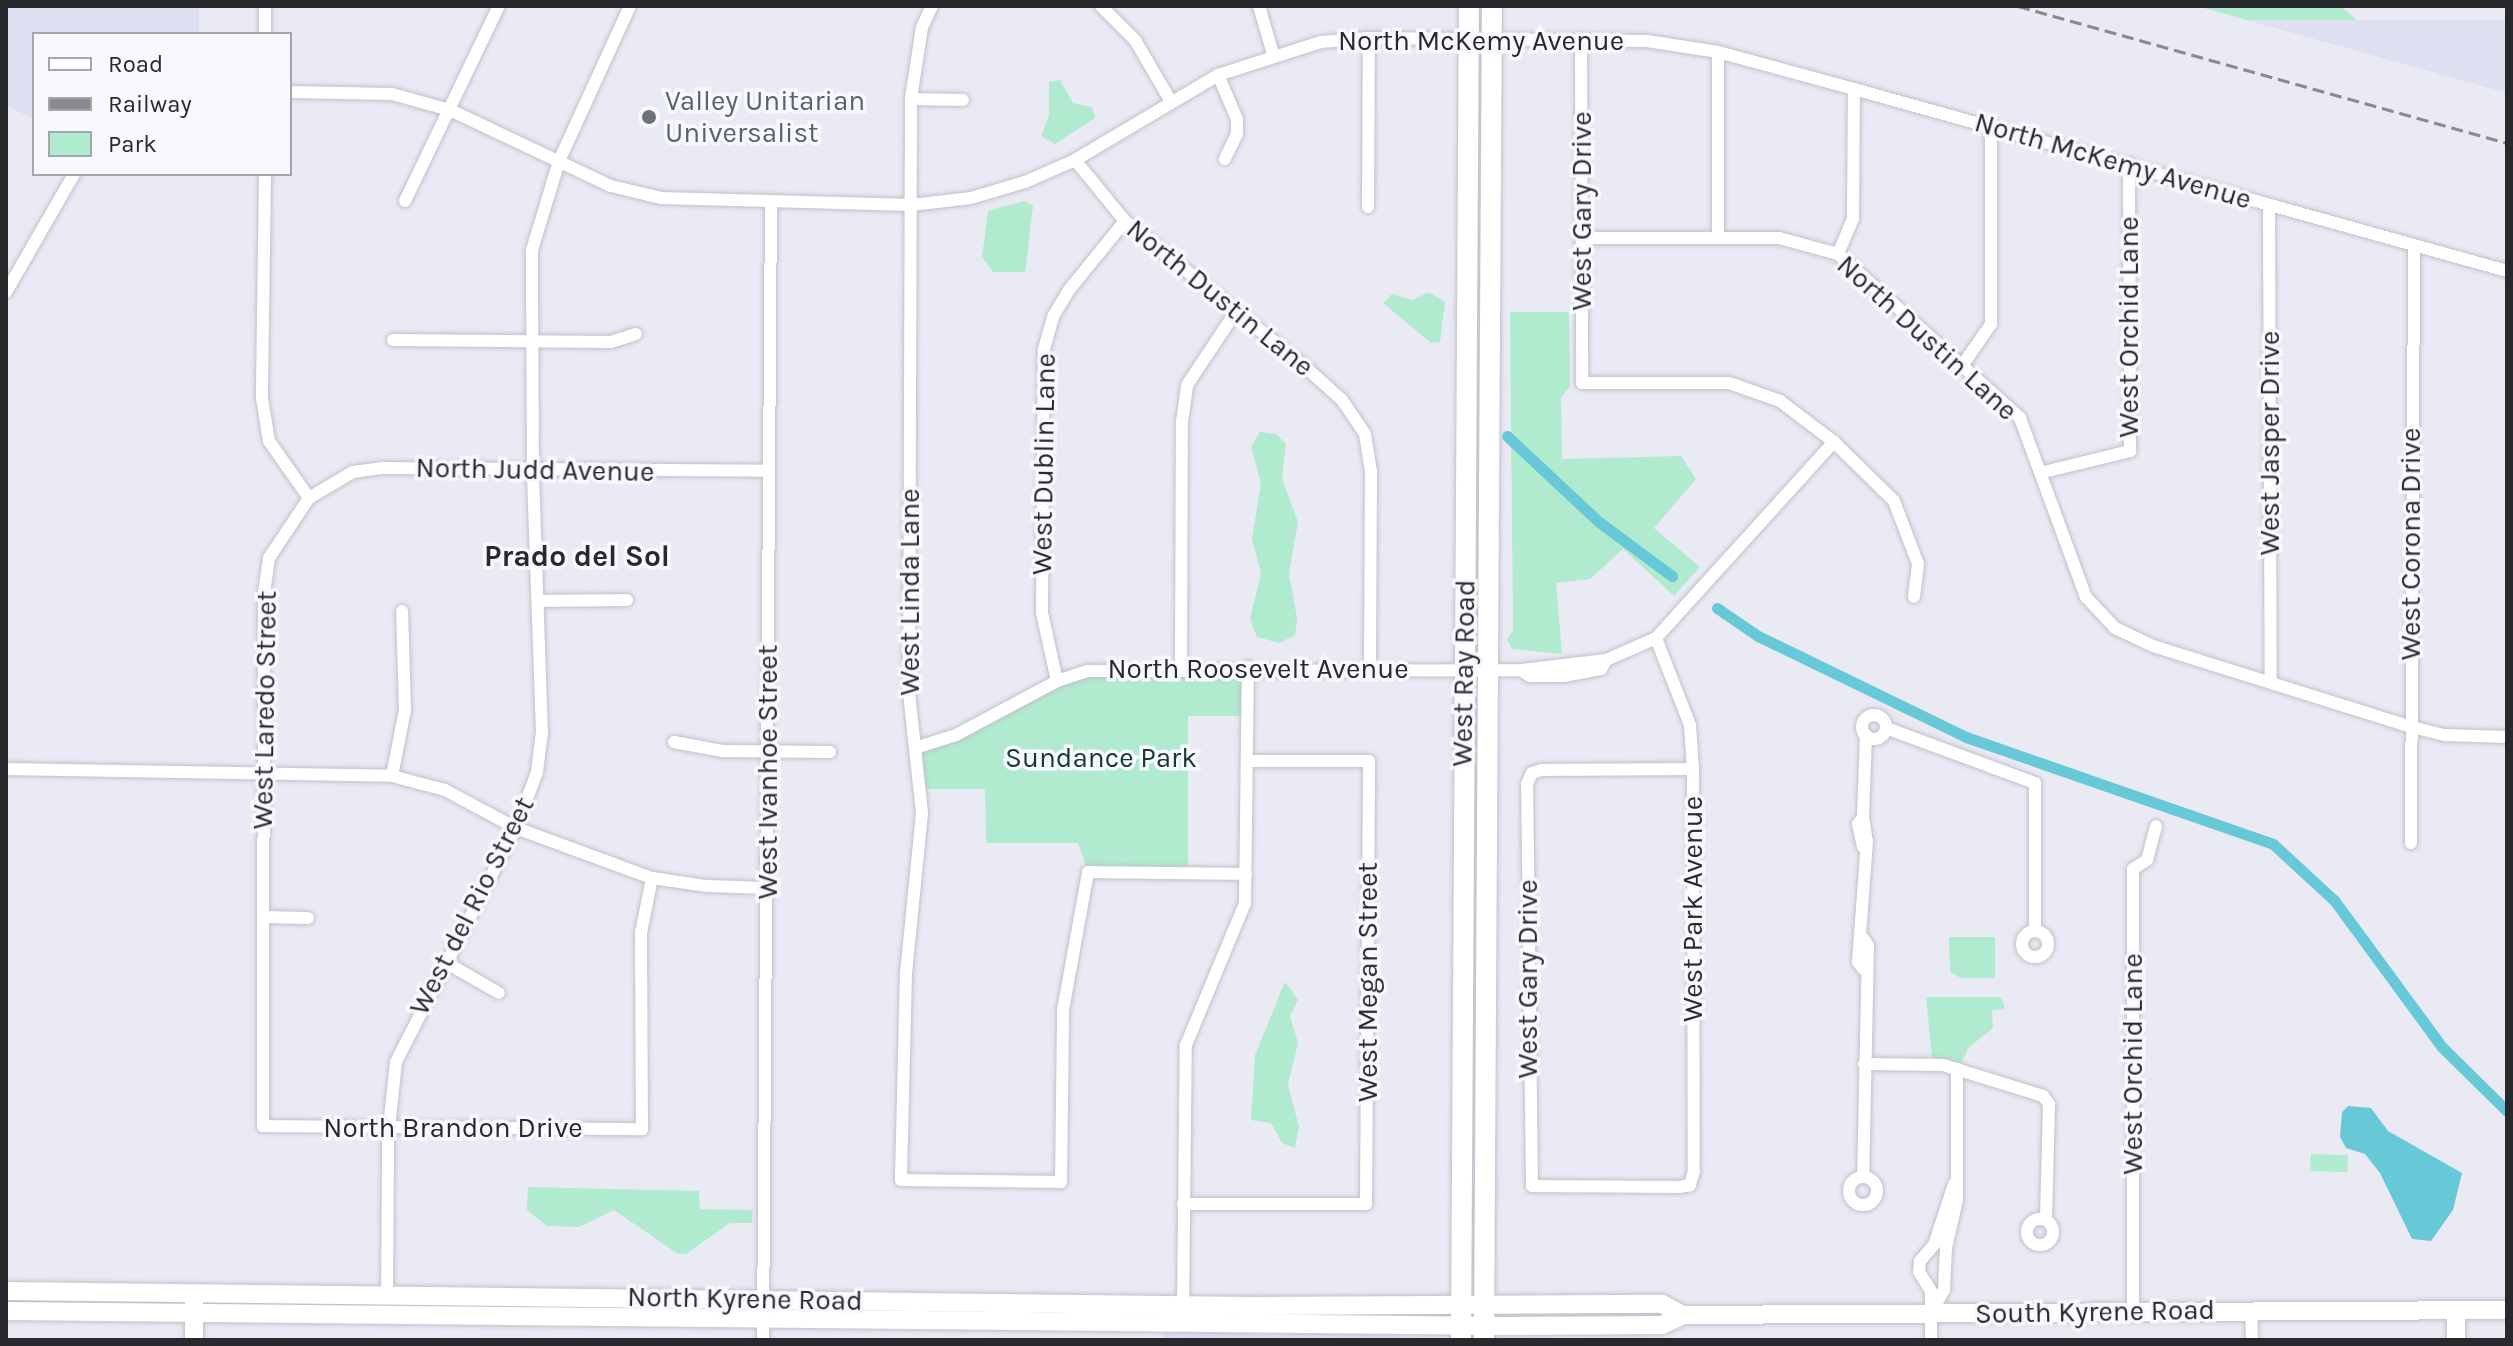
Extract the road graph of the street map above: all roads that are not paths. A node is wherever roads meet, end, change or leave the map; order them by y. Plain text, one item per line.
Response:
1 (265, 6) edge
2 (499, 6) edge
3 (630, 6) edge
4 (932, 6) edge
5 (1101, 6) edge
6 (1259, 6) edge
7 (1469, 6) edge
8 (1492, 6) edge
9 (265, 32) edge
10 (1369, 38) junction
11 (1469, 38) junction
12 (1492, 38) junction
13 (1581, 39) junction
14 (1718, 52) junction
15 (1273, 54) junction
16 (1218, 75) junction
17 (1854, 89) junction
18 (292, 92) edge
19 (911, 99) junction
20 (963, 100) dead end
21 (1170, 100) junction
22 (450, 110) junction
23 (1991, 126) junction
24 (1225, 159) dead end
25 (1075, 160) junction
26 (559, 161) junction
27 (2129, 164) junction
28 (73, 176) edge
29 (265, 176) edge
30 (405, 201) dead end
31 (771, 203) junction
32 (912, 205) junction
33 (2269, 205) junction
34 (1368, 207) dead end
35 (1125, 221) junction
36 (1718, 237) junction
37 (1581, 238) junction
38 (2414, 245) junction
39 (1838, 254) junction
40 (2507, 271) edge
41 (6, 292) edge
42 (1235, 313) junction
43 (636, 334) dead end
44 (393, 340) dead end
45 (533, 341) junction
46 (1964, 363) junction
47 (1834, 442) junction
48 (533, 470) junction
49 (769, 471) junction
50 (2044, 472) junction
51 (309, 498) junction
52 (1914, 597) dead end
53 (627, 600) dead end
54 (538, 601) junction
55 (402, 611) dead end
56 (1656, 638) junction
57 (1181, 667) junction
58 (1248, 667) junction
59 (1370, 668) junction
60 (1464, 668) junction
61 (1488, 669) junction
62 (1057, 681) junction
63 (2271, 682) junction
64 (2412, 727) junction
65 (1886, 728) junction
66 (1866, 735) junction
67 (2507, 737) edge
68 (674, 742) dead end
69 (915, 748) junction
70 (767, 752) junction
71 (830, 752) dead end
72 (1248, 761) junction
73 (6, 769) edge
74 (1693, 769) junction
75 (262, 772) junction
76 (392, 776) junction
77 (2156, 826) dead end
78 (516, 828) junction
79 (2411, 843) dead end
80 (1246, 874) junction
81 (652, 878) junction
82 (767, 888) junction
83 (264, 917) junction
84 (308, 918) dead end
85 (2035, 931) dead end
86 (445, 962) junction
87 (499, 993) dead end
88 (1864, 1064) junction
89 (1957, 1069) junction
90 (263, 1126) joint
91 (389, 1127) junction
92 (1863, 1177) dead end
93 (1955, 1183) junction
94 (1532, 1186) joint
95 (1183, 1204) junction
96 (2046, 1220) dead end
97 (6, 1291) edge
98 (387, 1296) junction
99 (194, 1302) junction
100 (763, 1309) junction
101 (2251, 1310) junction
102 (2462, 1310) junction
103 (2507, 1310) edge
104 (6, 1311) edge
105 (2133, 1311) junction
106 (1183, 1314) junction
107 (1931, 1314) junction
108 (1461, 1324) edge
109 (1484, 1324) edge
110 (194, 1340) edge
111 (763, 1340) edge
112 (1931, 1340) edge
113 (2252, 1340) edge
114 (2456, 1340) edge
115 (2467, 1340) edge

1 - 9 street
2 - 22 street
3 - 26 street, West del Rio Street
4 - 19 street, West Linda Lane
5 - 21 street
6 - 15 street
7 - 11 main road, West Ray Road
8 - 12 main road, West Ray Road
10 - 11 street, North McKemy Avenue
10 - 15 street, North McKemy Avenue
10 - 34 street
11 - 12 street, North McKemy Avenue
11 - 60 main road, West Ray Road
12 - 13 street, North McKemy Avenue
12 - 61 main road, West Ray Road
13 - 14 street, North McKemy Avenue
13 - 37 street, West Gary Drive
14 - 17 street, North McKemy Avenue
14 - 36 street
15 - 16 street, North McKemy Avenue
16 - 21 street, North McKemy Avenue
16 - 24 street
17 - 23 street, North McKemy Avenue
17 - 39 street
18 - 22 street, North McKemy Avenue
19 - 20 street
19 - 32 street, West Linda Lane
21 - 25 street, North McKemy Avenue
22 - 26 street, North McKemy Avenue
22 - 30 street
23 - 27 street, North McKemy Avenue
23 - 46 street
25 - 32 street, North McKemy Avenue
25 - 35 street, North Dustin Lane
26 - 31 street, North McKemy Avenue
26 - 45 street, West del Rio Street
27 - 33 street, North McKemy Avenue
27 - 50 street, West Orchid Lane
28 - 41 street
29 - 51 street
31 - 32 street, North McKemy Avenue
31 - 49 street, West Ivanhoe Street
32 - 69 street, West Linda Lane
33 - 38 street, North McKemy Avenue
33 - 63 street, West Jasper Drive
35 - 42 street, North Dustin Lane
35 - 62 street, West Dublin Lane
36 - 37 street, North Dustin Lane
36 - 39 street, North Dustin Lane
37 - 47 street, West Gary Drive
38 - 40 street, North McKemy Avenue
38 - 64 street, West Corona Drive
39 - 46 street, North Dustin Lane
42 - 57 street
42 - 59 street, North Dustin Lane
43 - 45 street
44 - 45 street
45 - 48 street, West del Rio Street
46 - 50 street, North Dustin Lane
47 - 52 street
47 - 56 street, North Roosevelt Avenue
48 - 49 street, North Judd Avenue
48 - 51 street, North Judd Avenue
48 - 54 street, West del Rio Street
49 - 70 street, West Ivanhoe Street
50 - 63 street, North Dustin Lane
51 - 75 street, West Laredo Street
53 - 54 street
54 - 78 street, West del Rio Street
55 - 76 street
56 - 61 street, North Roosevelt Avenue
56 - 74 street, West Park Avenue
57 - 58 street, North Roosevelt Avenue
57 - 62 street, North Roosevelt Avenue
58 - 59 street, North Roosevelt Avenue
58 - 72 street
59 - 60 street, North Roosevelt Avenue
60 - 61 street, North Roosevelt Avenue
60 - 108 main road, West Ray Road
61 - 109 main road, West Ray Road
62 - 69 street, North Roosevelt Avenue
63 - 64 street, North Dustin Lane
64 - 67 street, North Dustin Lane
64 - 79 street, West Corona Drive
65 - 66 street
65 - 66 street
65 - 85 street
66 - 88 street
68 - 70 street
69 - 80 street, West Linda Lane
70 - 71 street
70 - 82 street, West Ivanhoe Street
72 - 80 street
72 - 95 street, West Megan Street
73 - 75 street
74 - 94 street, West Park Avenue
74 - 94 street, West Gary Drive
75 - 76 street
75 - 83 street, West Laredo Street
76 - 78 street
77 - 105 street, West Orchid Lane
78 - 81 street
78 - 86 street, West del Rio Street
80 - 95 street
81 - 82 street
81 - 91 street, North Brandon Drive
82 - 100 street, West Ivanhoe Street
83 - 84 street
83 - 90 street, West Laredo Street
86 - 87 street
86 - 91 street, West del Rio Street
88 - 89 street
88 - 92 street
89 - 93 street
89 - 96 street
90 - 91 street, North Brandon Drive
91 - 98 street, West del Rio Street
93 - 107 street
93 - 107 street
95 - 106 street
97 - 99 main road, North Kyrene Road
98 - 99 main road, North Kyrene Road
98 - 100 main road, North Kyrene Road
99 - 100 main road, North Kyrene Road
99 - 104 main road, North Kyrene Road
99 - 110 main road
100 - 106 main road, North Kyrene Road
100 - 111 street, West Ivanhoe Street
101 - 102 main road, South Kyrene Road
101 - 105 main road, South Kyrene Road
101 - 113 street
102 - 103 main road, South Kyrene Road
102 - 114 main road
102 - 115 main road
105 - 107 main road, South Kyrene Road
106 - 108 main road, North Kyrene Road
107 - 109 main road, South Kyrene Road
107 - 112 street
108 - 109 main road, North Kyrene Road

